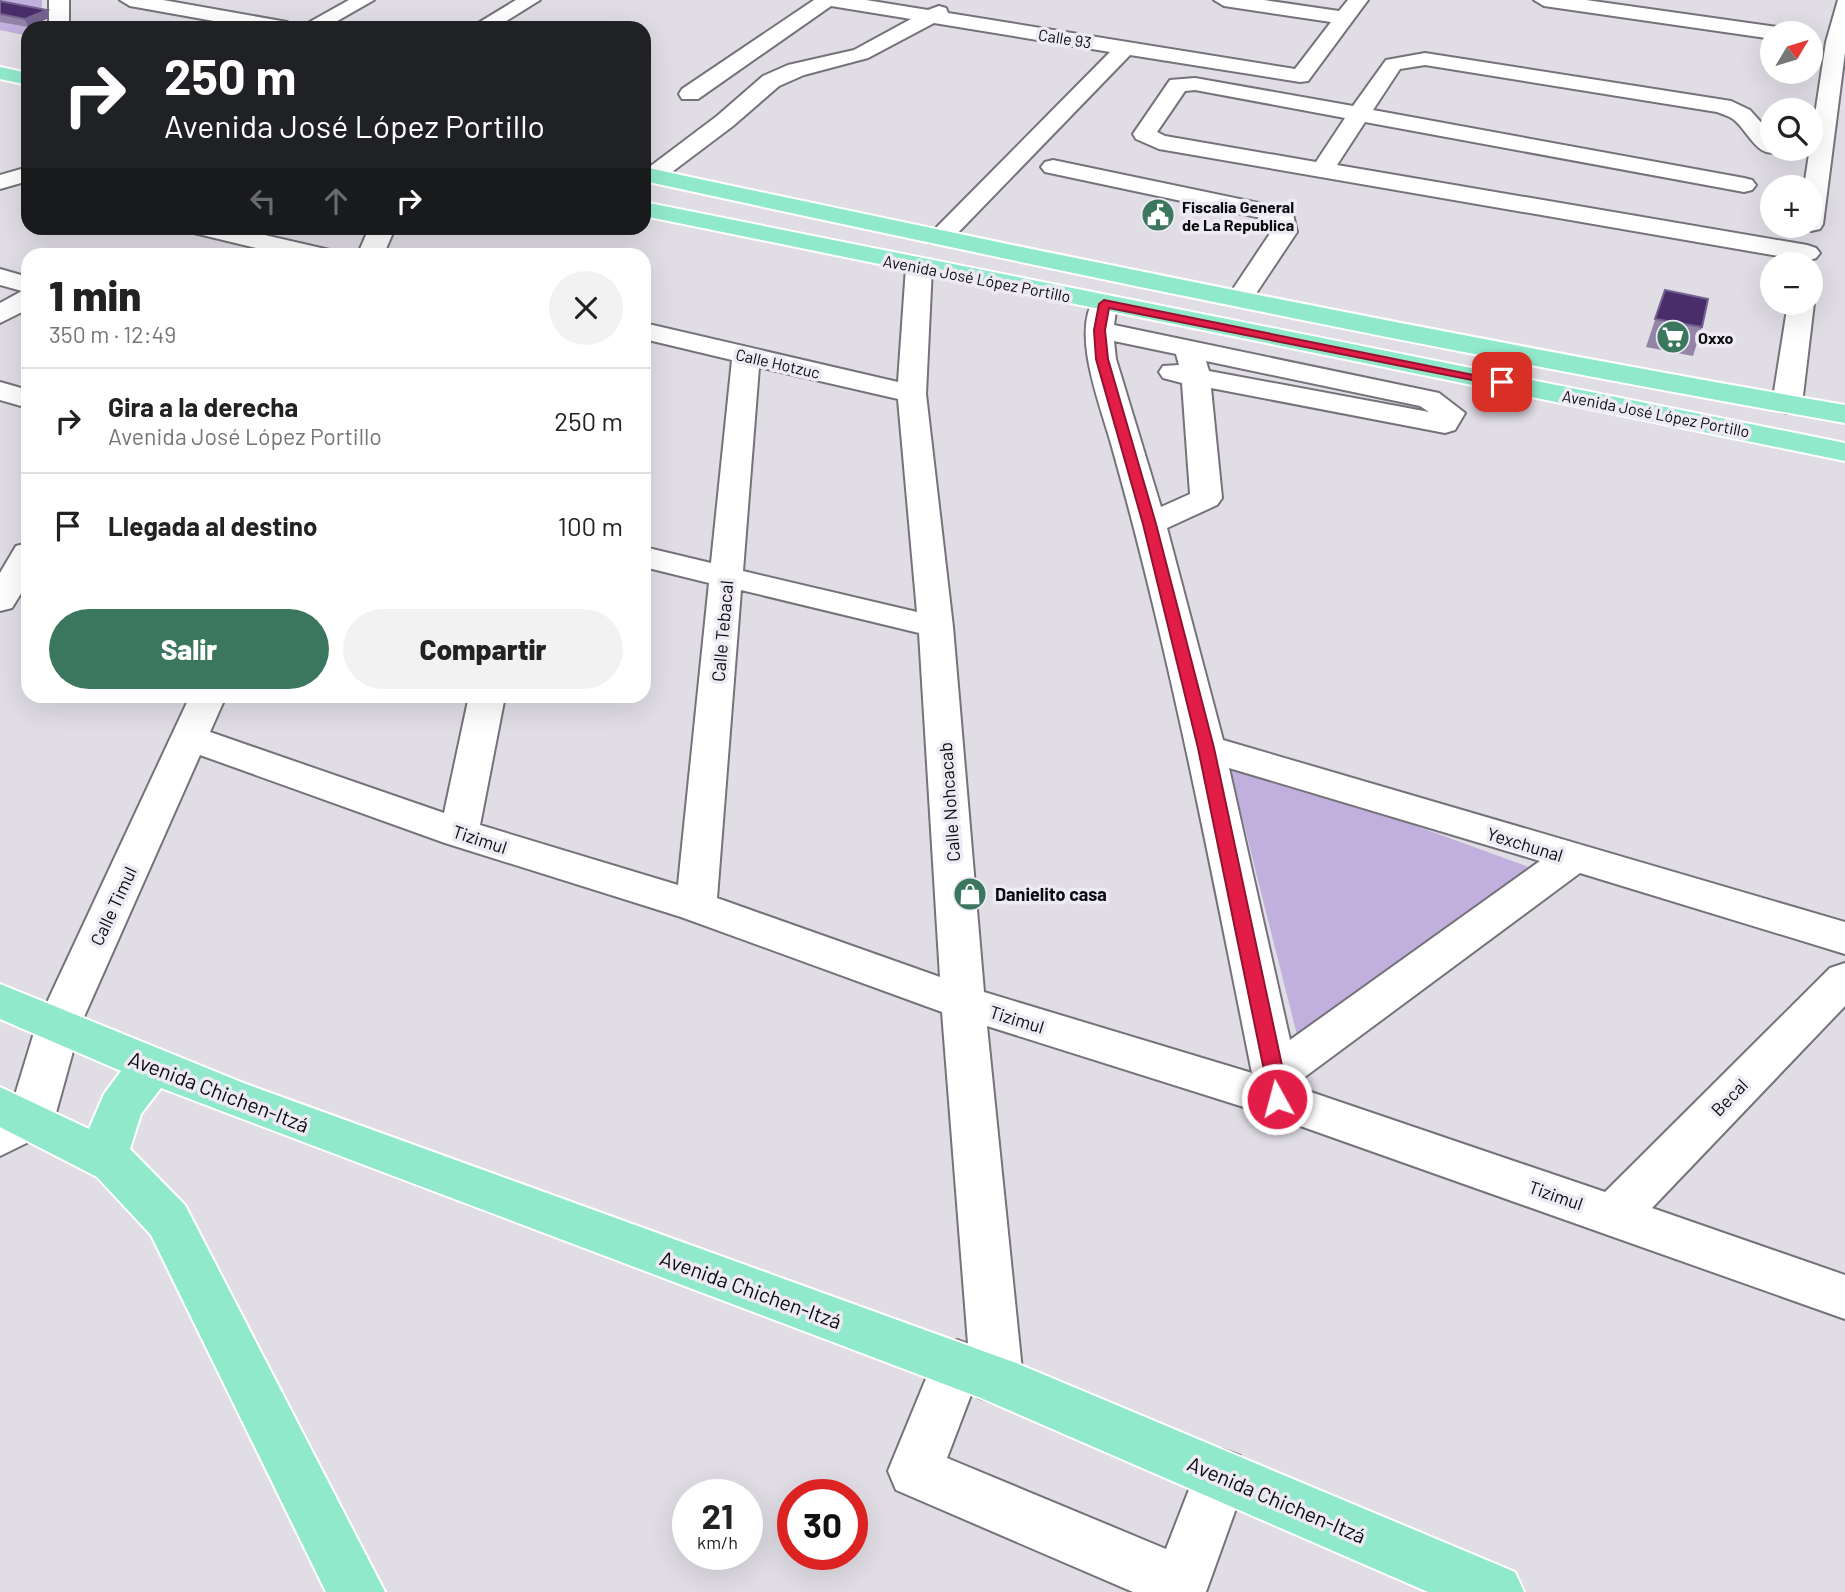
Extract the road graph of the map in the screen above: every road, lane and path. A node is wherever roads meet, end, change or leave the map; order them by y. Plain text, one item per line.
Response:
1 (59, 0) edge
2 (130, 0) edge
3 (364, 0) edge
4 (530, 0) edge
5 (828, 0) edge
6 (954, 0) edge
7 (1224, 0) edge
8 (1358, 0) edge
9 (1544, 0) edge
10 (1845, 4) edge
11 (933, 17) junction
12 (1344, 18) junction
13 (59, 21) edge
14 (248, 21) edge
15 (323, 21) edge
16 (492, 21) edge
17 (1760, 31) edge
18 (1824, 40) edge
19 (1836, 42) junction
20 (1125, 48) junction
21 (0, 73) edge
22 (21, 78) edge
23 (690, 94) dead end
24 (1358, 113) junction
25 (1823, 135) edge
26 (1760, 136) edge
27 (1053, 167) dead end
28 (1321, 171) junction
29 (651, 173) edge
30 (21, 176) edge
31 (651, 176) edge
32 (1, 181) edge
33 (1632, 184) junction
34 (21, 185) edge
35 (1744, 185) dead end
36 (651, 210) edge
37 (1621, 223) junction
38 (234, 235) edge
39 (290, 248) edge
40 (1771, 252) edge
41 (929, 253) junction
42 (0, 277) edge
43 (21, 283) edge
44 (1240, 298) junction
45 (21, 302) edge
46 (0, 315) edge
47 (1799, 315) edge
48 (1102, 331) junction
49 (651, 333) edge
50 (746, 356) junction
51 (1193, 364) junction
52 (0, 391) edge
53 (912, 394) junction
54 (21, 397) edge
55 (1787, 404) junction
56 (1845, 414) edge
57 (1845, 452) edge
58 (1150, 524) junction
59 (651, 559) edge
60 (21, 565) edge
61 (727, 579) junction
62 (0, 601) edge
63 (936, 627) junction
64 (205, 703) edge
65 (485, 703) edge
66 (191, 738) junction
67 (1206, 748) junction
68 (459, 833) junction
69 (1573, 858) junction
70 (696, 906) junction
71 (1845, 938) edge
72 (1845, 979) edge
73 (0, 1001) edge
74 (963, 1002) junction
75 (58, 1026) junction
76 (155, 1066) junction
77 (1276, 1087) junction
78 (10, 1121) edge
79 (105, 1158) junction
80 (1614, 1215) junction
81 (1845, 1297) edge
82 (977, 1372) junction
83 (1221, 1475) junction
84 (356, 1592) edge
85 (1495, 1592) edge

1 - 13 street
2 - 14 street
3 - 15 street
4 - 16 street
5 - 11 street, Calle 93
5 - 23 street
6 - 11 street
7 - 12 street
8 - 12 street
9 - 17 street
10 - 19 street
11 - 20 street, Calle 93
11 - 29 street
12 - 20 street, Calle 93
18 - 19 street
19 - 25 street
20 - 41 street
21 - 22 main road
24 - 26 street
24 - 28 street
24 - 28 street
24 - 33 street
27 - 44 street
28 - 37 street
30 - 32 street
31 - 41 main road, Avenida José López Portillo
32 - 34 street
33 - 35 street
33 - 37 street
36 - 41 main road, Avenida José López Portillo
37 - 40 street
38 - 39 street
41 - 44 main road, Avenida José López Portillo
41 - 48 main road, Avenida José López Portillo
41 - 53 street, Calle Nohcacab
42 - 43 street
44 - 55 main road, Avenida José López Portillo
45 - 46 street
47 - 55 street
48 - 51 street
48 - 57 main road, Avenida José López Portillo
48 - 58 street
49 - 50 street, Calle Hotzuc
50 - 53 street, Calle Hotzuc
50 - 61 street, Calle Tebacal
51 - 51 street
51 - 58 street
52 - 54 street
53 - 63 street, Calle Nohcacab
55 - 56 main road, Avenida José López Portillo
58 - 67 street
59 - 61 street
60 - 62 street
61 - 63 street
61 - 70 street, Calle Tebacal
63 - 74 street, Calle Nohcacab
64 - 66 street, Calle Timul
65 - 68 street
66 - 68 street, Tizimul
66 - 75 street, Calle Timul
67 - 69 street, Yexchunal
67 - 77 street
68 - 70 street, Tizimul
69 - 71 street, Yexchunal
69 - 77 street
70 - 74 street, Tizimul
72 - 80 street, Becal
73 - 75 main road, Avenida Chichen-Itzá
74 - 77 street, Tizimul
74 - 82 street, Calle Nohcacab
75 - 76 main road, Avenida Chichen-Itzá
75 - 78 street, Calle Timul
76 - 79 main road
76 - 82 main road, Avenida Chichen-Itzá
77 - 80 street, Tizimul
78 - 79 main road
79 - 84 main road
80 - 81 street, Tizimul
82 - 83 main road, Avenida Chichen-Itzá
82 - 83 street
83 - 85 main road, Avenida Chichen-Itzá

